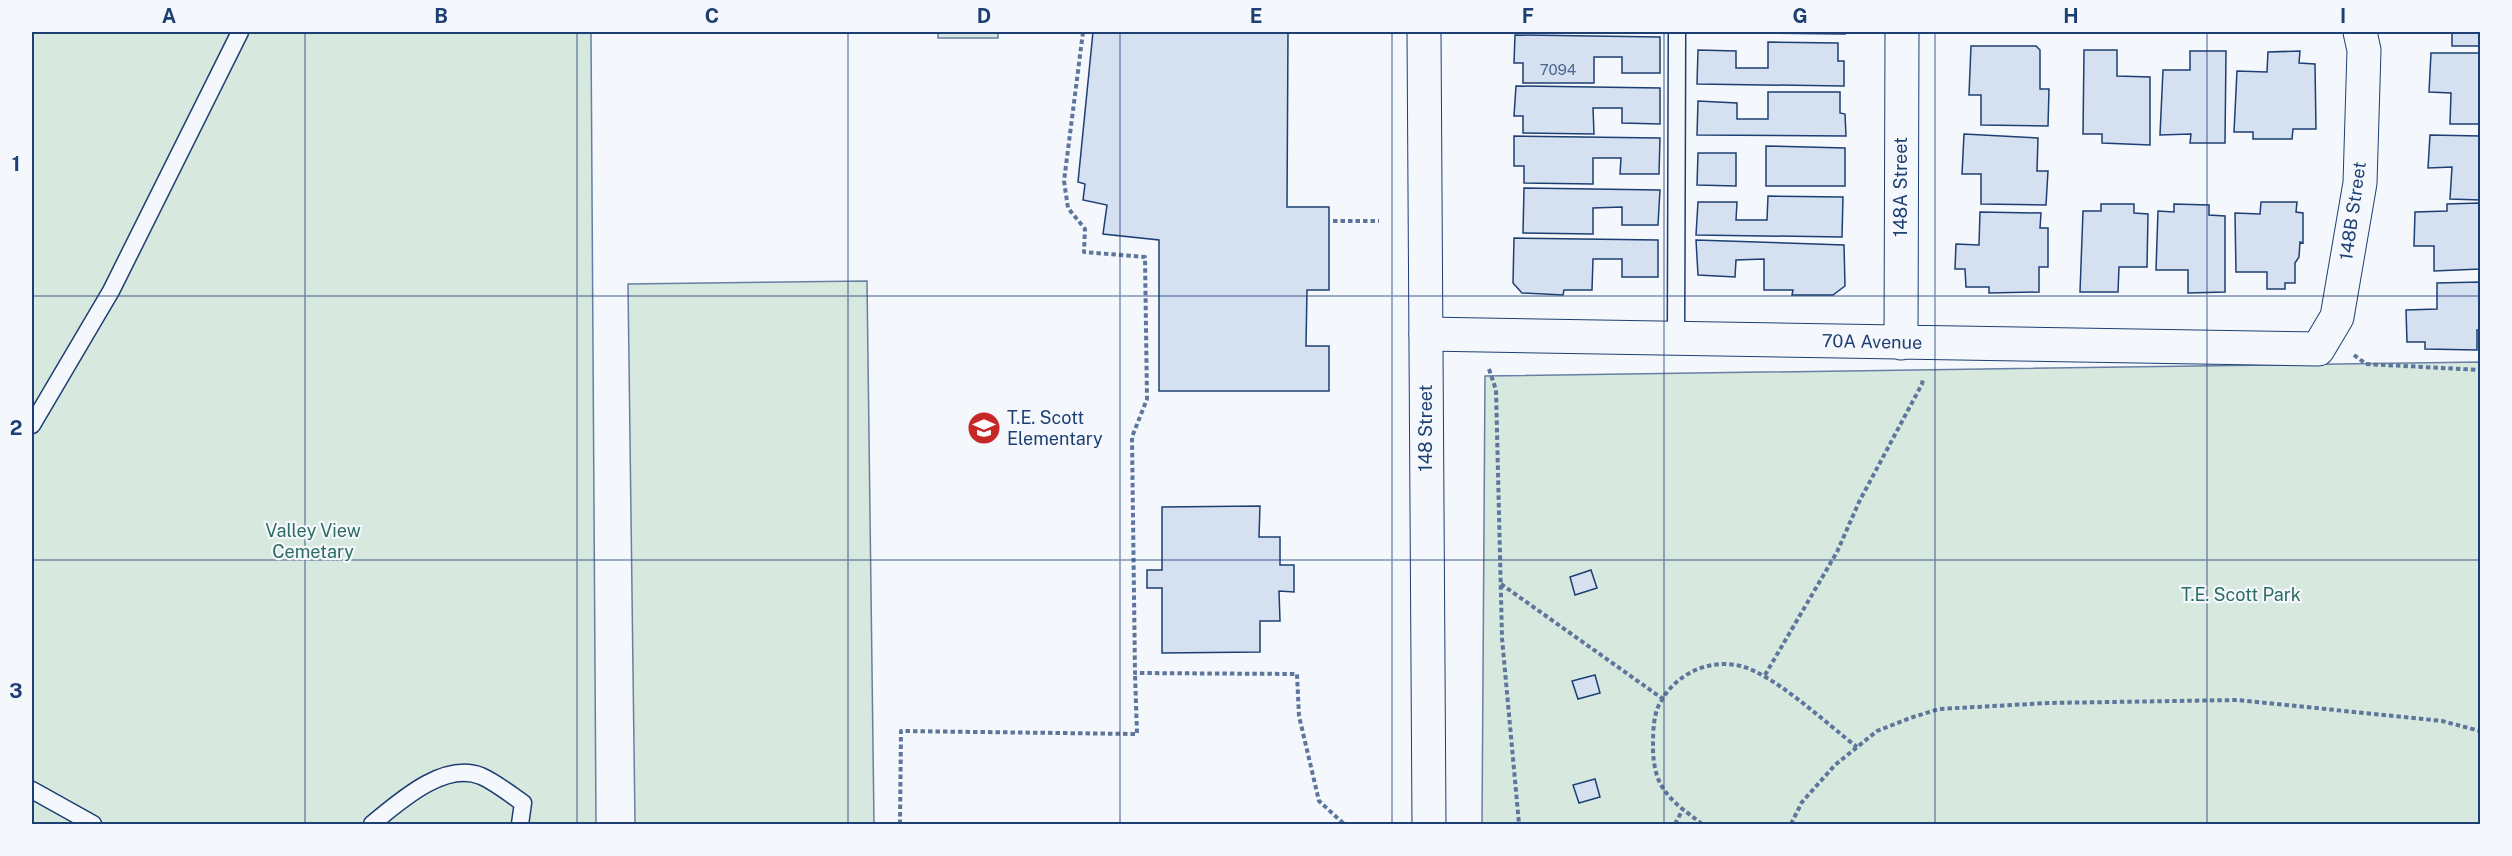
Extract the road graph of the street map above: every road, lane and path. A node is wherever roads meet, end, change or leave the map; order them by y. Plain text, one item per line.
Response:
1 (240, 32) edge
2 (1083, 32) edge
3 (1424, 32) edge
4 (1677, 32) edge
5 (1902, 32) edge
6 (2360, 32) edge
7 (1333, 220) dead end
8 (1379, 220) dead end
9 (1426, 334) junction
10 (1676, 339) junction
11 (1901, 343) junction
12 (2318, 349) joint
13 (2351, 353) dead end
14 (1488, 359) dead end
15 (1924, 369) dead end
16 (2481, 370) edge
17 (32, 425) edge
18 (1500, 584) junction
19 (1135, 673) junction
20 (1765, 675) junction
21 (1663, 699) junction
22 (2481, 731) edge
23 (1857, 747) junction
24 (32, 790) edge
25 (1683, 809) junction
26 (374, 824) edge
27 (93, 825) edge
28 (520, 825) edge
29 (900, 825) edge
30 (1344, 825) edge
31 (1429, 825) edge
32 (1519, 825) edge
33 (1675, 825) edge
34 (1702, 825) edge
35 (1791, 825) edge

1 - 17 lane
2 - 19 path
3 - 9 street, 148 Street
4 - 10 lane
5 - 11 street, 148A Street
6 - 12 street, 148B Street
7 - 8 path
9 - 10 street, 70A Avenue
9 - 31 street, 148 Street
10 - 11 street, 70A Avenue
11 - 12 street, 70A Avenue
13 - 16 path
14 - 18 path
15 - 20 path
18 - 21 path
18 - 32 path
19 - 29 path
19 - 30 path
20 - 21 path
20 - 23 path
21 - 25 path
22 - 23 path
23 - 35 path
24 - 27 lane
25 - 33 path
25 - 34 path
26 - 28 lane

